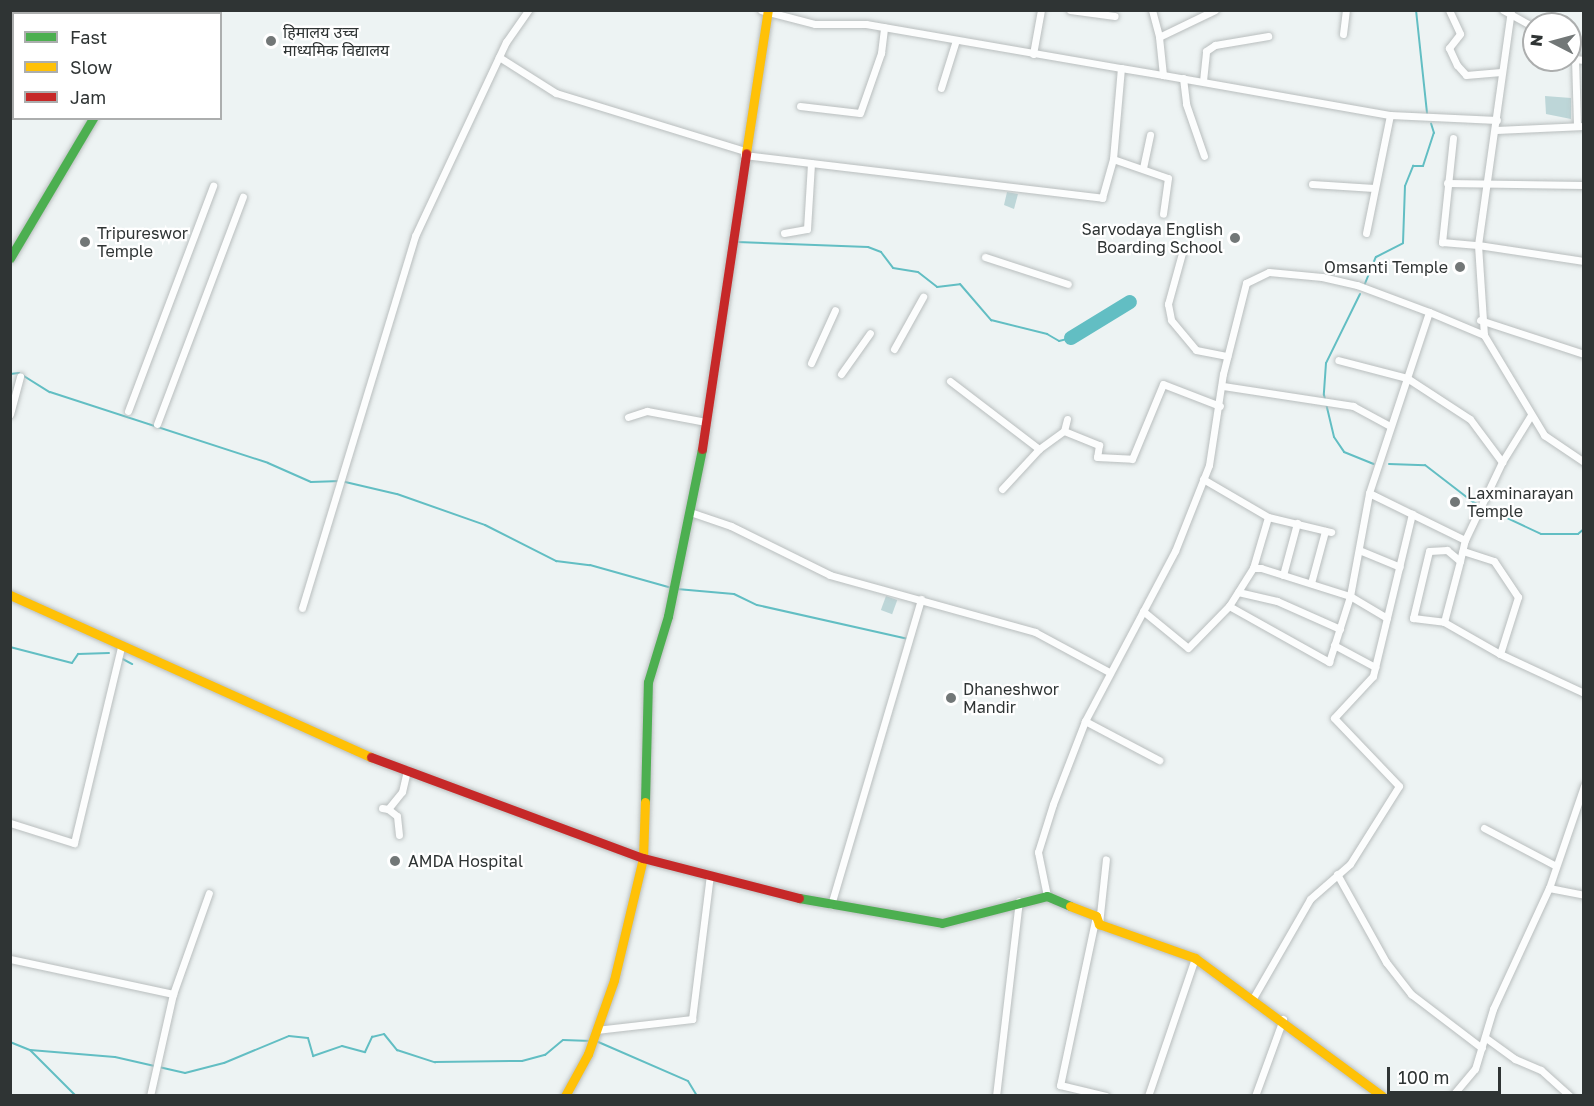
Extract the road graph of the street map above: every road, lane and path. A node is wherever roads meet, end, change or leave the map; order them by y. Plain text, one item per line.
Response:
1 (528, 10) edge
2 (1041, 10) edge
3 (1070, 10) edge
4 (1152, 10) edge
5 (1215, 10) edge
6 (1346, 10) edge
7 (1449, 10) edge
8 (1503, 10) edge
9 (765, 12) edge
10 (1511, 14) edge
11 (1114, 16) dead end
12 (884, 27) junction
13 (1342, 34) dead end
14 (1268, 36) dead end
15 (1159, 37) junction
16 (956, 40) junction
17 (1033, 54) junction
18 (499, 57) junction
19 (1121, 68) junction
20 (1501, 72) junction
21 (1577, 72) edge
22 (1163, 75) junction
23 (1183, 78) junction
24 (1203, 81) junction
25 (941, 88) dead end
26 (1580, 95) edge
27 (800, 106) dead end
28 (1390, 115) junction
29 (92, 120) edge
30 (1497, 120) junction
31 (1580, 125) edge
32 (1496, 130) junction
33 (1150, 135) dead end
34 (1452, 138) dead end
35 (744, 153) junction
36 (1204, 156) dead end
37 (1113, 159) junction
38 (812, 163) junction
39 (1143, 168) junction
40 (1447, 183) junction
41 (1490, 183) junction
42 (1312, 184) dead end
43 (1584, 185) edge
44 (213, 186) dead end
45 (1374, 189) junction
46 (243, 197) dead end
47 (1163, 214) dead end
48 (784, 233) dead end
49 (1366, 233) dead end
50 (1478, 245) junction
51 (1182, 253) dead end
52 (985, 257) dead end
53 (10, 258) edge
54 (1584, 261) edge
55 (1068, 284) dead end
56 (923, 297) dead end
57 (835, 310) dead end
58 (1429, 312) junction
59 (1480, 320) junction
60 (870, 333) dead end
61 (1484, 334) junction
62 (894, 349) dead end
63 (1584, 354) edge
64 (1227, 356) junction
65 (1338, 360) dead end
66 (811, 363) dead end
67 (841, 374) dead end
68 (20, 376) dead end
69 (1407, 378) junction
70 (950, 381) dead end
71 (1223, 386) junction
72 (1220, 406) junction
73 (128, 411) dead end
74 (10, 414) edge
75 (1531, 415) junction
76 (628, 417) dead end
77 (1067, 419) dead end
78 (706, 422) junction
79 (157, 423) dead end
80 (1390, 426) junction
81 (1064, 431) junction
82 (1039, 449) junction
83 (1502, 462) junction
84 (1584, 462) edge
85 (1203, 479) junction
86 (1002, 489) dead end
87 (1369, 493) junction
88 (690, 512) junction
89 (1412, 514) junction
90 (1268, 518) junction
91 (1297, 523) junction
92 (1466, 540) junction
93 (1359, 550) junction
94 (1463, 551) junction
95 (1460, 561) junction
96 (1400, 567) junction
97 (1253, 568) junction
98 (1283, 575) junction
99 (1311, 584) junction
100 (1238, 592) junction
101 (10, 595) edge
102 (1350, 596) junction
103 (921, 599) junction
104 (1229, 606) junction
105 (302, 608) dead end
106 (1143, 610) junction
107 (1387, 618) junction
108 (1444, 622) junction
109 (1340, 629) junction
110 (1334, 645) junction
111 (121, 647) junction
112 (1500, 654) junction
113 (1375, 667) junction
114 (1109, 672) junction
115 (1584, 693) edge
116 (1086, 721) junction
117 (1159, 760) dead end
118 (407, 770) junction
119 (1584, 786) edge
120 (10, 823) edge
121 (1484, 828) dead end
122 (399, 835) dead end
123 (643, 858) junction
124 (1107, 860) dead end
125 (1556, 866) junction
126 (1338, 873) junction
127 (710, 875) junction
128 (1549, 888) junction
129 (209, 893) dead end
130 (1584, 895) edge
131 (1047, 896) junction
132 (1019, 902) junction
133 (831, 905) junction
134 (1098, 920) junction
135 (1195, 958) junction
136 (10, 959) edge
137 (173, 994) junction
138 (1252, 1000) junction
139 (1283, 1019) junction
140 (596, 1030) junction
141 (1486, 1038) junction
142 (1482, 1048) junction
143 (1376, 1093) edge
144 (150, 1095) edge
145 (565, 1095) edge
146 (996, 1095) edge
147 (1106, 1095) edge
148 (1148, 1095) edge
149 (1255, 1095) edge
150 (1452, 1095) edge
151 (1570, 1095) edge

1 - 18 street
2 - 17 street
3 - 11 street
4 - 15 street
5 - 15 street
6 - 13 street
7 - 20 street
8 - 10 street
9 - 12 street
9 - 35 street
10 - 20 street
12 - 16 street
12 - 27 street
14 - 24 street
15 - 22 street
16 - 17 street
16 - 25 street
17 - 19 street
18 - 35 street
18 - 105 street
19 - 22 street
19 - 37 street
20 - 30 street
21 - 26 street
22 - 23 street
23 - 24 street
23 - 36 street
24 - 28 street
26 - 31 street
28 - 30 street
28 - 45 street
29 - 53 street
30 - 32 street
31 - 32 street
32 - 41 street
33 - 39 street
34 - 40 street
35 - 38 street
35 - 78 street
37 - 38 street
37 - 39 street
38 - 48 street
39 - 47 street
40 - 41 street
40 - 50 street
41 - 43 street
41 - 50 street
42 - 45 street
44 - 73 street
45 - 49 street
46 - 79 street
50 - 54 street
50 - 59 street
51 - 64 street
52 - 55 street
56 - 62 street
57 - 66 street
58 - 61 street
58 - 64 street
58 - 69 street
59 - 61 street
59 - 63 street
60 - 67 street
61 - 75 street
64 - 71 street
65 - 69 street
68 - 74 street
69 - 80 street
69 - 83 street
70 - 82 street
71 - 72 street
71 - 80 street
72 - 81 street
72 - 85 street
75 - 83 street
75 - 84 street
76 - 78 street
77 - 81 street
78 - 88 street
80 - 87 street
81 - 82 street
82 - 86 street
83 - 92 street
85 - 90 street
85 - 106 street
87 - 89 street
87 - 93 street
88 - 103 street
88 - 123 street
89 - 92 street
89 - 96 street
90 - 91 street
90 - 97 street
91 - 98 street
91 - 99 street
92 - 94 street
93 - 96 street
93 - 102 street
94 - 95 street
94 - 112 street
95 - 108 street
95 - 108 street
96 - 107 street
97 - 98 street
97 - 100 street
98 - 99 street
99 - 102 street
100 - 104 street
100 - 109 street
101 - 111 street
102 - 107 street
102 - 109 street
103 - 114 street
103 - 133 street
104 - 106 street
104 - 110 street
106 - 114 street
107 - 113 street
108 - 112 street
109 - 110 street
110 - 113 street
111 - 118 street
111 - 120 street
112 - 115 street
113 - 126 street
114 - 116 street
116 - 117 street
116 - 131 street
118 - 122 street
118 - 123 street
119 - 125 street
121 - 125 street
123 - 127 street
123 - 140 street
124 - 134 street
125 - 128 street
126 - 138 street
126 - 142 street
127 - 133 street
127 - 140 street
128 - 130 street
128 - 141 street
129 - 137 street
131 - 132 street
131 - 134 street
132 - 133 street
132 - 146 street
134 - 135 street
134 - 147 street
135 - 138 street
135 - 148 street
136 - 137 street
137 - 144 street
138 - 139 street
139 - 143 street
139 - 149 street
140 - 145 street
141 - 142 street
141 - 151 street
142 - 150 street

